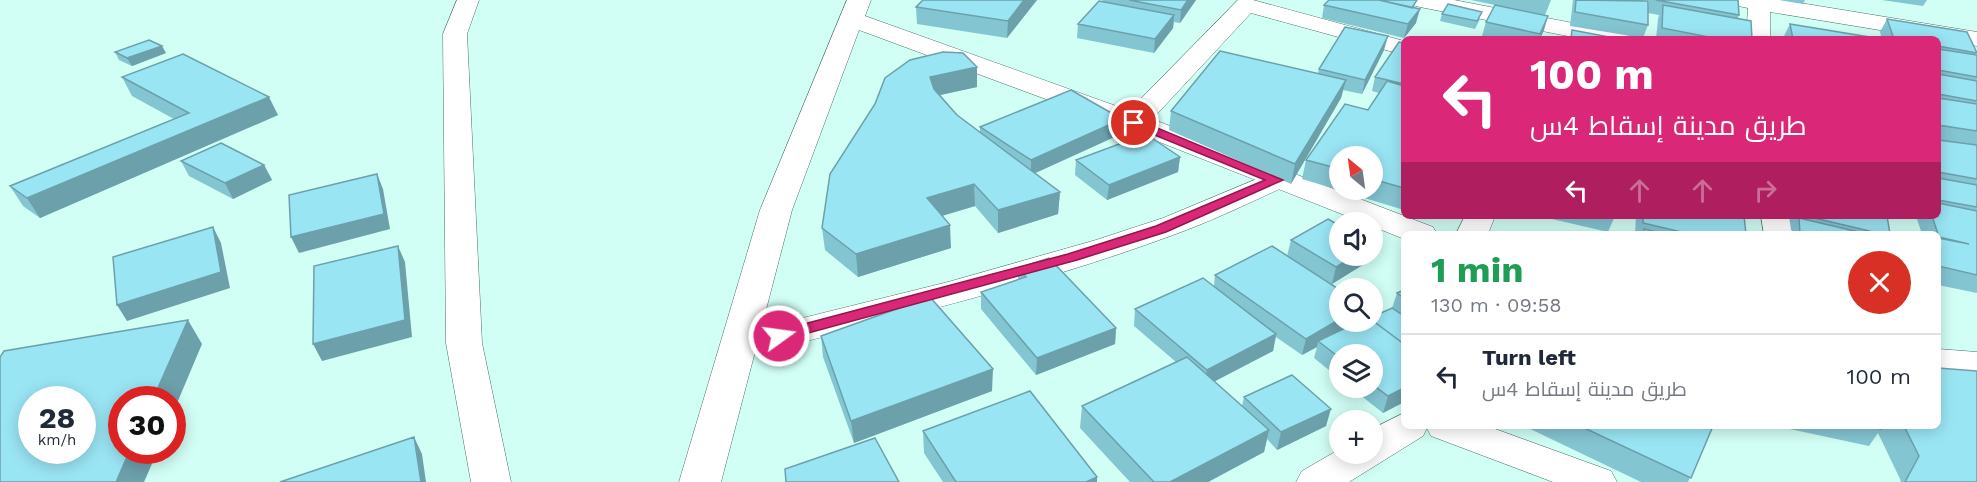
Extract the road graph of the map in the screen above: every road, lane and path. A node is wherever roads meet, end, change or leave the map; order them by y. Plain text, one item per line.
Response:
1 (468, 0) edge
2 (1420, 0) edge
3 (1248, 2) edge
4 (1750, 2) edge
5 (1810, 6) edge
6 (855, 10) edge
7 (1553, 33) edge
8 (1586, 36) edge
9 (1757, 36) edge
10 (1976, 40) edge
11 (1401, 47) edge
12 (1134, 123) junction
13 (1276, 180) junction
14 (1413, 231) edge
15 (739, 346) junction
16 (1941, 362) edge
17 (1977, 365) edge
18 (1404, 429) edge
19 (1453, 429) edge
20 (1383, 441) edge
21 (1346, 464) edge
22 (491, 482) edge
23 (700, 482) edge
24 (1316, 482) edge
25 (1597, 482) edge

1 - 22 street
2 - 7 street
3 - 11 street
3 - 12 street
4 - 5 street
4 - 9 street
5 - 10 street
6 - 12 street
6 - 15 street
7 - 8 street
12 - 13 street
13 - 14 street
13 - 15 street
15 - 23 street
16 - 17 street
18 - 20 street
19 - 25 street
21 - 24 street

